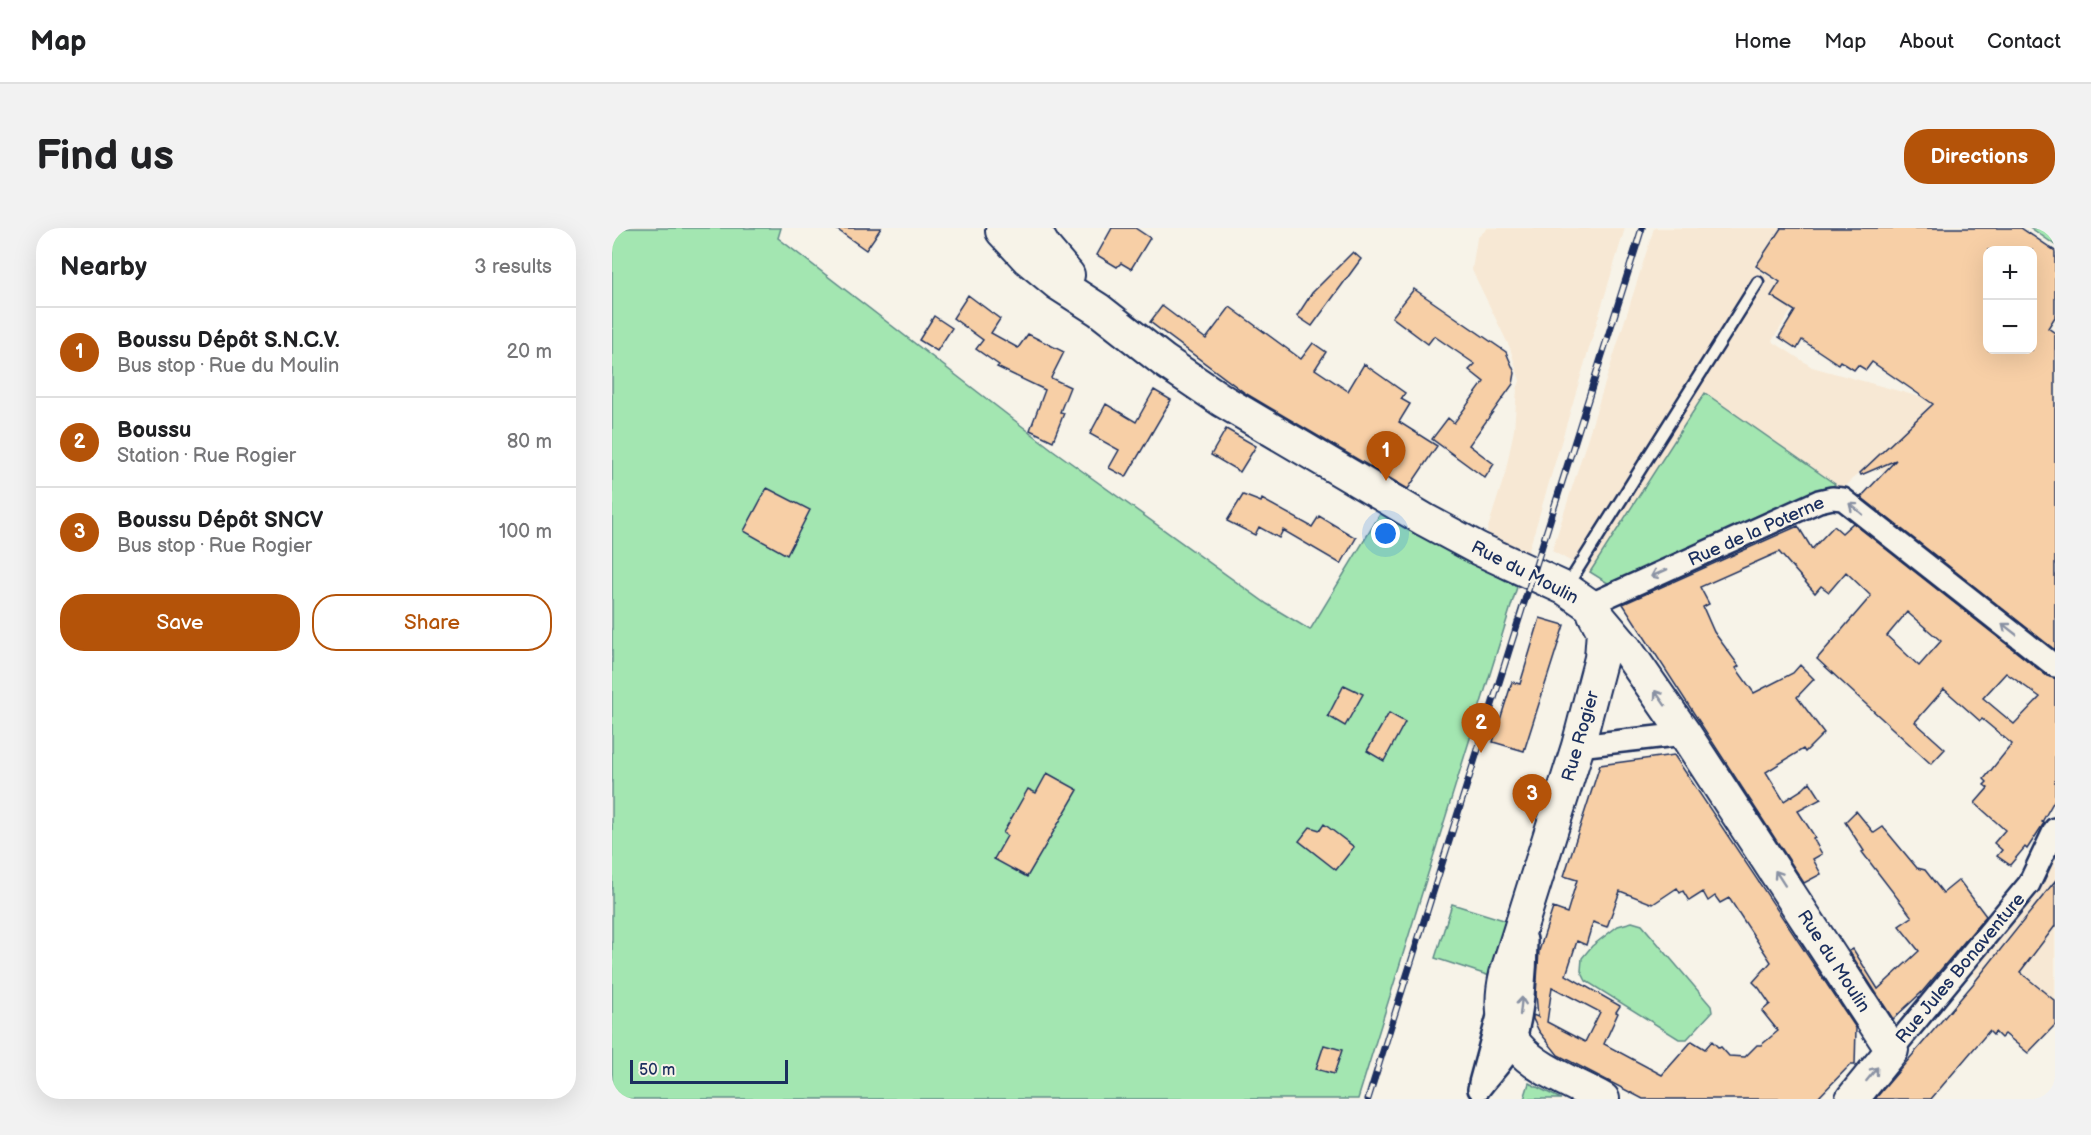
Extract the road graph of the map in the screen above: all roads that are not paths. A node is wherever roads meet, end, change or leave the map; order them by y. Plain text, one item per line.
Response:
1 (1033, 228) edge
2 (1009, 229) edge
3 (1758, 282) dead end
4 (1099, 310) junction
5 (1577, 597) junction
6 (2055, 666) edge
7 (1685, 734) junction
8 (1578, 746) junction
9 (2055, 829) edge
10 (1526, 913) junction
11 (1502, 1005) junction
12 (1892, 1050) junction
13 (1518, 1055) junction
14 (1477, 1094) edge
15 (1603, 1099) edge
16 (1852, 1099) edge

1 - 4 street, Rue du Moulin
2 - 4 street, Rue du Moulin
3 - 5 lane
4 - 5 street, Rue du Moulin
6 -> 5 street, Rue de la Poterne
7 -> 5 street, Rue du Moulin
5 - 8 street, Rue Rogier
7 - 8 street
12 -> 7 street, Rue du Moulin
8 - 10 street, Rue Rogier
9 - 12 street, Rue Jules Bonaventure
10 - 11 street, Rue Rogier
13 -> 10 street
11 - 13 street
11 - 14 street
16 -> 12 street, Rue Jules Bonaventure
13 - 14 street
13 - 15 street

